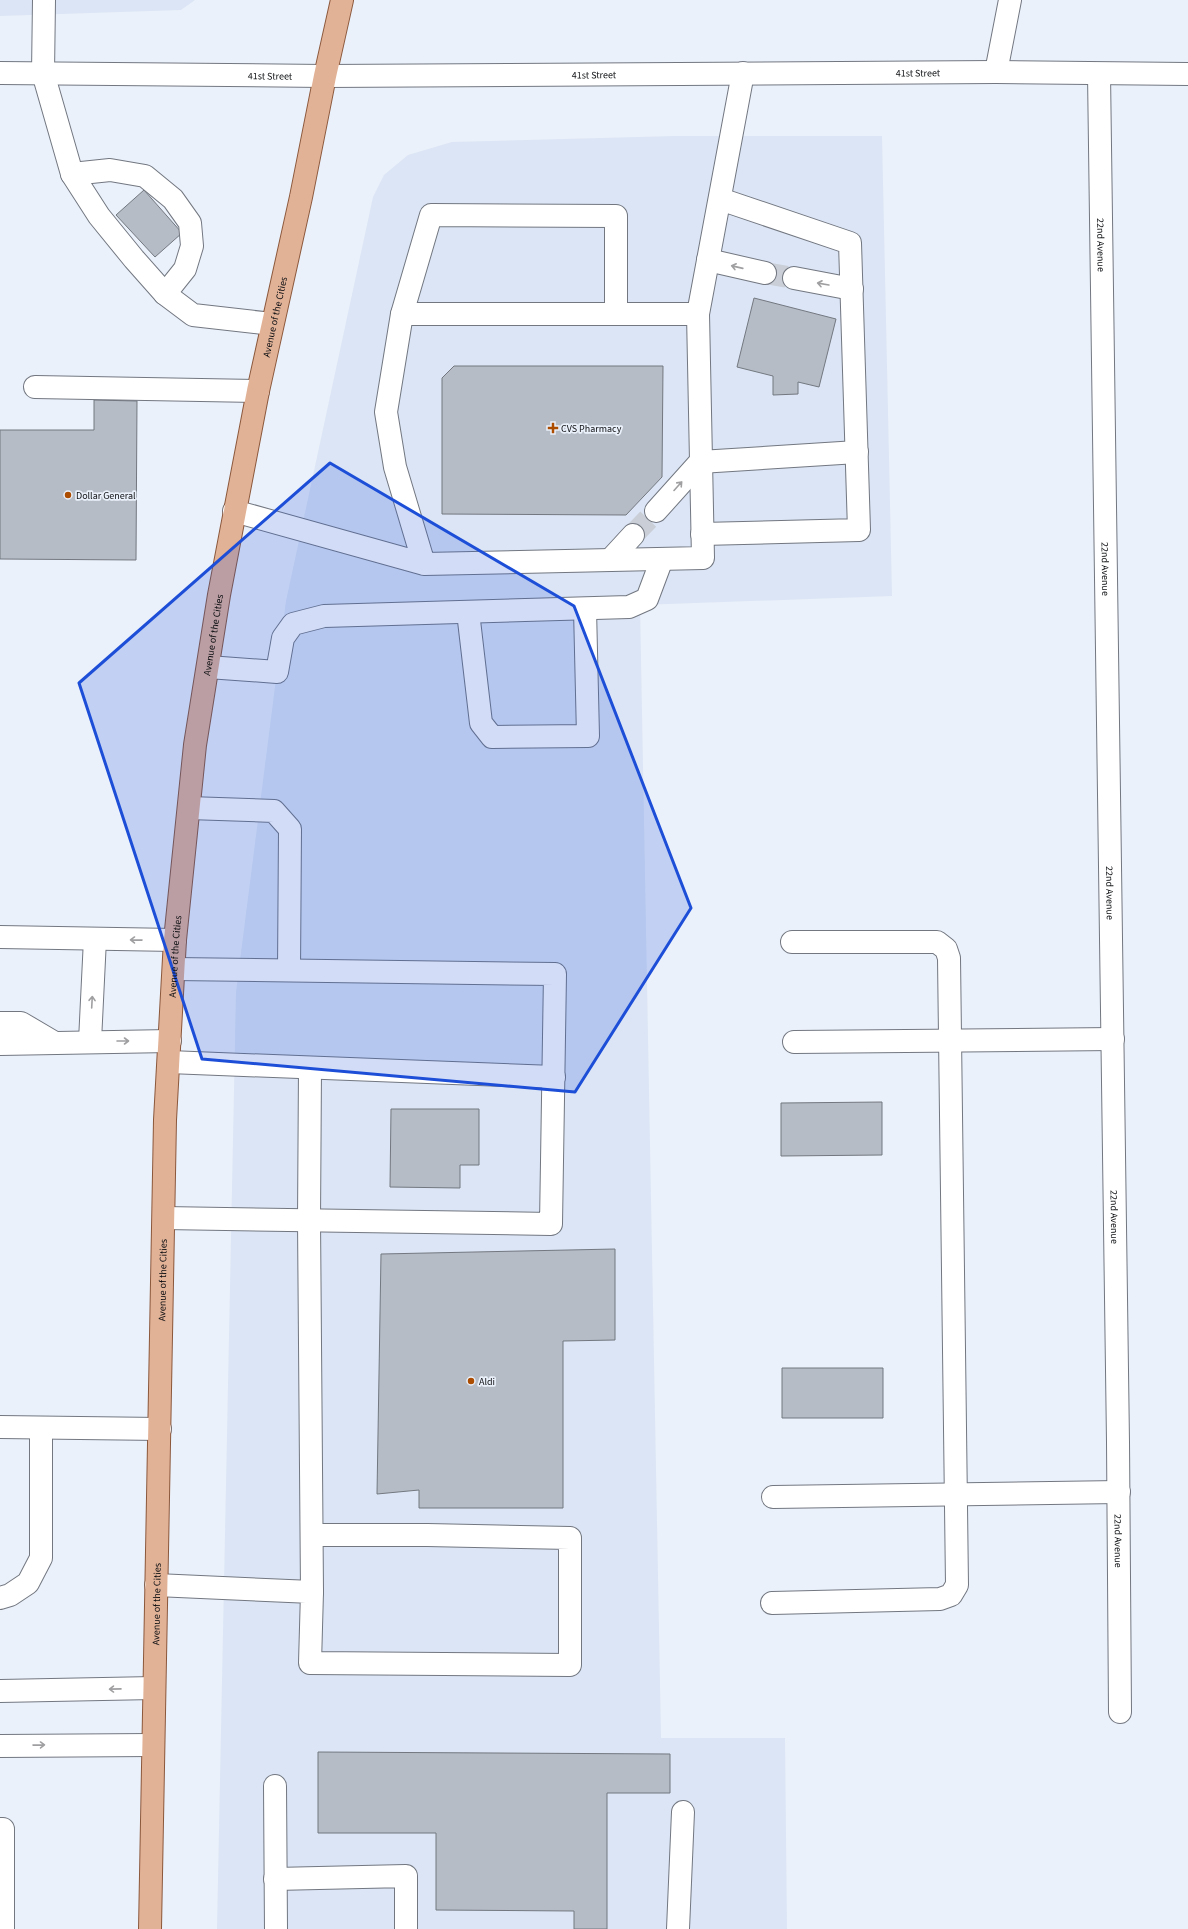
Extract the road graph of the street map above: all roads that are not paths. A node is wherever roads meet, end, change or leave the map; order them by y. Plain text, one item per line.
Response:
1 (44, 0) edge
2 (342, 0) edge
3 (1010, 0) edge
4 (996, 72) junction
5 (0, 73) edge
6 (43, 73) junction
7 (743, 73) junction
8 (1099, 74) junction
9 (1188, 74) edge
10 (324, 76) junction
11 (72, 174) junction
12 (720, 199) junction
13 (708, 260) junction
14 (765, 273) tunnel mouth
15 (794, 278) tunnel mouth
16 (852, 289) junction
17 (165, 294) junction
18 (402, 314) junction
19 (616, 314) junction
20 (698, 314) junction
21 (272, 324) junction
22 (35, 386) dead end
23 (258, 391) junction
24 (857, 452) junction
25 (700, 462) junction
26 (234, 511) junction
27 (656, 511) tunnel mouth
28 (702, 534) junction
29 (633, 535) tunnel mouth
30 (662, 559) junction
31 (610, 560) junction
32 (424, 564) junction
33 (585, 609) junction
34 (468, 612) junction
35 (208, 667) junction
36 (189, 808) junction
37 (0, 937) edge
38 (95, 939) junction
39 (175, 940) junction
40 (792, 942) dead end
41 (174, 969) junction
42 (289, 970) junction
43 (0, 1023) edge
44 (1113, 1039) junction
45 (949, 1040) junction
46 (90, 1041) junction
47 (794, 1042) dead end
48 (56, 1043) junction
49 (0, 1044) edge
50 (169, 1052) junction
51 (310, 1068) junction
52 (554, 1077) junction
53 (164, 1218) junction
54 (309, 1220) junction
55 (0, 1427) edge
56 (40, 1428) junction
57 (160, 1429) junction
58 (1119, 1492) junction
59 (955, 1494) junction
60 (773, 1497) dead end
61 (313, 1535) junction
62 (156, 1585) junction
63 (312, 1592) junction
64 (0, 1598) edge
65 (772, 1603) dead end
66 (154, 1688) junction
67 (0, 1691) edge
68 (1120, 1712) dead end
69 (152, 1745) junction
70 (0, 1746) edge
71 (275, 1786) dead end
72 (683, 1812) dead end
73 (0, 1829) edge
74 (275, 1879) junction
75 (149, 1928) edge
76 (3, 1929) edge
77 (276, 1929) edge
78 (406, 1929) edge
79 (678, 1929) edge

1 - 6 street
2 - 10 main road, Avenue of the Cities
3 - 4 street
4 - 7 street, 41st Street
4 - 8 street, 41st Street
5 - 6 street, 41st Street
6 - 10 street, 41st Street
6 - 11 street
7 - 10 street, 41st Street
7 - 12 street
8 - 9 street, 41st Street
8 - 44 street, 22nd Avenue
10 - 21 main road, Avenue of the Cities
11 - 17 street
11 - 17 street
12 - 13 street
12 - 16 street
14 -> 13 street
13 - 20 street
16 -> 15 street
16 - 24 street
17 - 21 street
18 - 19 street
18 - 19 street
18 - 32 street
19 - 20 street
20 - 25 street
21 - 23 main road, Avenue of the Cities
22 - 23 street
23 - 26 main road, Avenue of the Cities
24 - 25 street
24 - 28 street
27 -> 25 street
25 - 28 street
26 - 32 street
26 - 35 main road, Avenue of the Cities
28 - 30 street
29 - 31 street
30 - 31 street
30 - 33 street
31 - 32 street
33 - 34 street
33 - 34 street
34 - 35 street
35 - 36 main road, Avenue of the Cities
36 - 39 main road, Avenue of the Cities
36 - 42 street
37 - 38 street
39 -> 38 street
46 -> 38 street
39 - 41 main road, Avenue of the Cities
40 - 45 street
41 - 42 street
41 - 50 main road, Avenue of the Cities
42 - 52 street
43 - 48 street
44 - 45 street
44 - 58 street, 22nd Avenue
45 - 47 street
45 - 59 street
46 - 48 street
46 -> 50 street
48 - 49 street
50 - 51 street
50 - 53 main road, Avenue of the Cities
51 - 52 street
51 - 54 street
52 - 54 street
53 - 54 street
53 - 57 main road, Avenue of the Cities
54 - 61 street
55 - 56 street
56 - 57 street
56 - 64 street
57 - 62 main road, Avenue of the Cities
58 - 59 street
58 - 68 street, 22nd Avenue
59 - 60 street
59 - 65 street
61 - 63 street
61 - 63 street
62 - 63 street
62 - 66 main road, Avenue of the Cities
66 -> 67 street
66 - 69 main road, Avenue of the Cities
70 -> 69 street
69 - 75 main road, Avenue of the Cities
71 - 74 street
72 - 79 street
73 - 76 street
74 - 77 street
74 - 78 street

